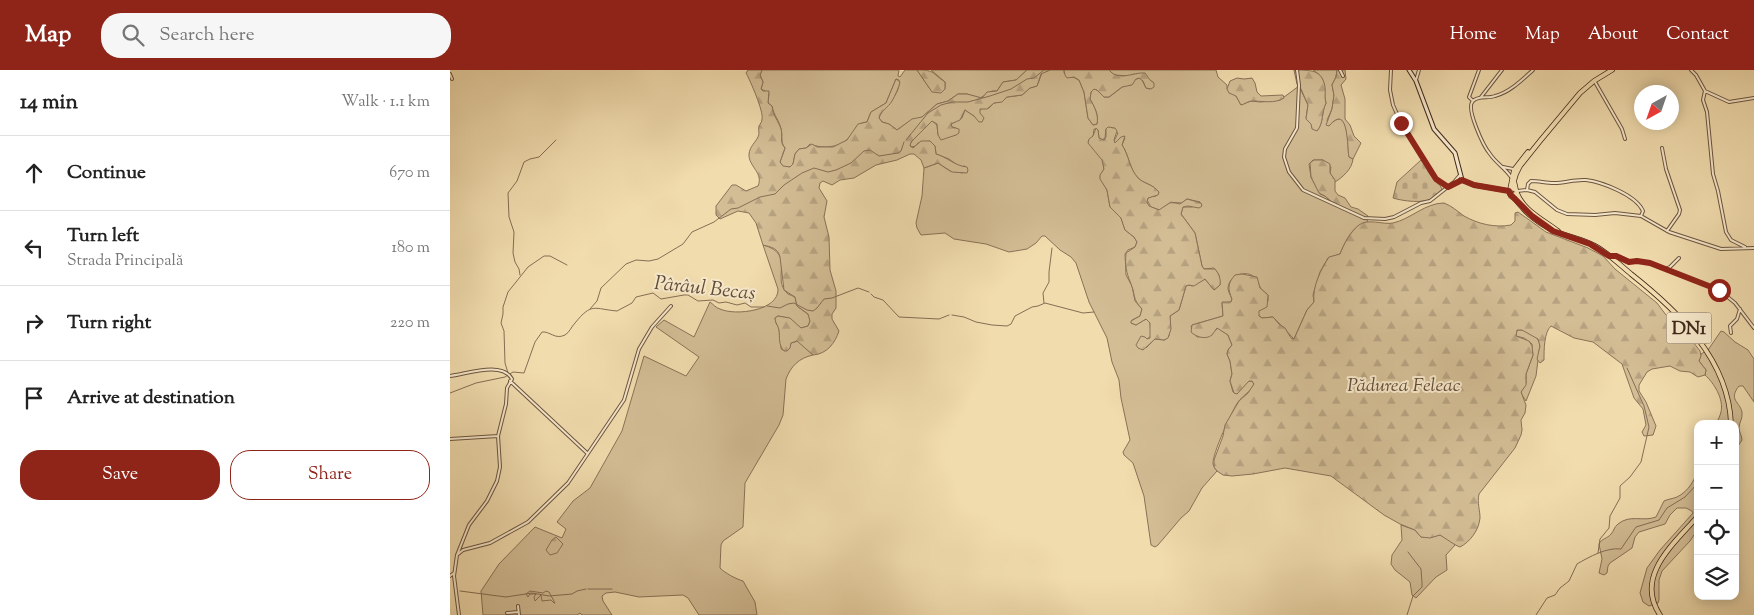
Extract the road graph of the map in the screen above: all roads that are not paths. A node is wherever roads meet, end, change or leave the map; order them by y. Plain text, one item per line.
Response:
1 (1297, 70) edge
2 (1340, 70) edge
3 (1391, 70) edge
4 (1409, 70) edge
5 (1419, 70) edge
6 (1479, 70) edge
7 (1502, 70) edge
8 (1533, 70) edge
9 (1608, 70) edge
10 (1612, 70) edge
11 (1691, 70) edge
12 (450, 74) edge
13 (1343, 76) dead end
14 (452, 79) dead end
15 (1416, 81) junction
16 (1594, 81) junction
17 (1705, 91) junction
18 (1482, 97) junction
19 (1754, 98) edge
20 (1472, 101) junction
21 (1625, 139) dead end
22 (1662, 148) dead end
23 (1503, 166) junction
24 (1515, 172) junction
25 (1460, 175) junction
26 (1511, 177) junction
27 (1462, 180) junction
28 (1454, 182) junction
29 (1448, 187) junction
30 (1509, 190) junction
31 (1526, 190) junction
32 (1516, 191) junction
33 (1512, 196) junction
34 (1641, 216) junction
35 (1666, 231) junction
36 (1560, 232) junction
37 (1747, 248) junction
38 (1754, 248) edge
39 (1609, 256) junction
40 (1679, 258) dead end
41 (1665, 269) junction
42 (670, 306) dead end
43 (1740, 309) junction
44 (1754, 328) edge
45 (1731, 333) dead end
46 (450, 376) edge
47 (511, 380) junction
48 (1731, 420) edge
49 (498, 436) junction
50 (450, 439) edge
51 (587, 453) junction
52 (1694, 521) edge
53 (457, 555) junction
54 (454, 574) junction
55 (450, 576) edge
56 (518, 606) dead end
57 (507, 613) dead end
58 (518, 614) edge
59 (459, 615) edge
60 (1660, 615) edge

1 - 29 street
2 - 13 street
3 - 29 street
4 - 15 street
5 - 15 street
6 - 20 street
7 - 18 street
8 - 18 street
9 - 24 main road
10 - 16 main road
11 - 17 street
12 - 14 street
15 - 25 street
16 - 21 street
16 - 24 main road
17 - 19 street
17 - 37 street
18 - 20 street
20 - 23 street
22 - 35 street
23 - 24 street
23 - 26 street
24 - 26 main road
24 - 32 main road
25 - 27 street
25 - 28 street
26 - 30 main road
27 - 28 street
27 - 30 street
28 - 29 street
30 - 32 main road
30 - 33 main road, DN1
31 - 32 street
31 - 34 street
31 - 34 street
32 - 33 main road
32 - 36 main road, DN1
33 - 36 main road, DN1
34 - 35 street
35 - 37 street
36 - 39 main road, DN1
37 - 38 street
39 - 41 street
39 - 48 main road, DN1
40 - 41 street
41 - 43 street
42 - 51 street
43 - 44 street
43 - 45 street
46 - 47 street
47 - 49 street
47 - 51 street
49 - 50 street
49 - 53 street
51 - 53 street
52 - 60 main road
53 - 54 street
54 - 55 street
54 - 59 street
56 - 58 street
57 - 58 street

